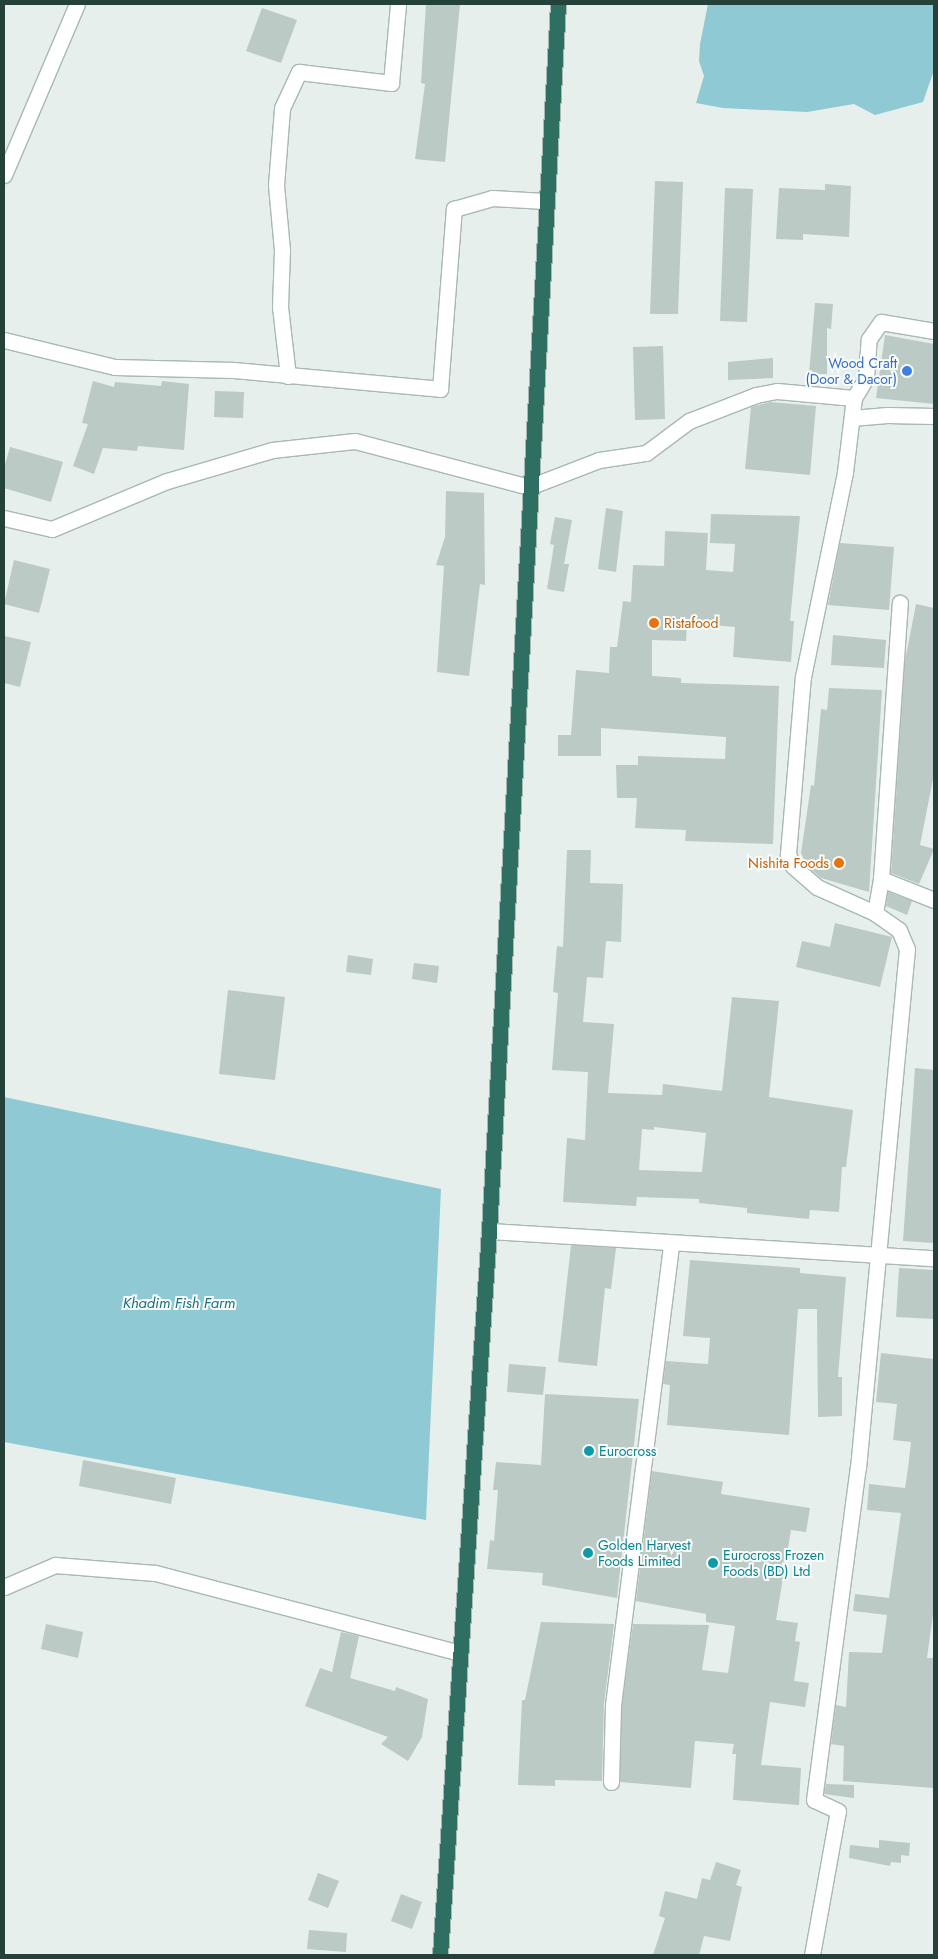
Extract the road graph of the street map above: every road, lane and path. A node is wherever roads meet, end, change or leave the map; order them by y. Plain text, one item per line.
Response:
1 (77, 4) edge
2 (398, 4) edge
3 (558, 4) edge
4 (4, 175) edge
5 (546, 200) junction
6 (934, 331) edge
7 (4, 340) edge
8 (288, 376) junction
9 (854, 398) junction
10 (934, 416) edge
11 (852, 418) junction
12 (529, 486) junction
13 (4, 518) edge
14 (900, 603) dead end
15 (881, 879) junction
16 (934, 900) edge
17 (875, 913) junction
18 (489, 1231) junction
19 (671, 1244) junction
20 (878, 1255) junction
21 (934, 1258) edge
22 (4, 1586) edge
23 (460, 1653) junction
24 (610, 1782) dead end
25 (440, 1955) edge
26 (812, 1955) edge

1 - 4 street
2 - 8 street
3 - 5 highway
5 - 8 street
5 - 12 highway
6 - 9 street
7 - 8 street
9 - 11 street
9 - 12 street
10 - 11 street
11 - 17 street
12 - 13 street
12 - 18 highway
14 - 15 street
15 - 16 street
15 - 17 street
17 - 20 street
18 - 19 street
18 - 23 highway
19 - 20 street
19 - 24 street
20 - 21 street
20 - 26 street
22 - 23 street
23 - 25 highway

